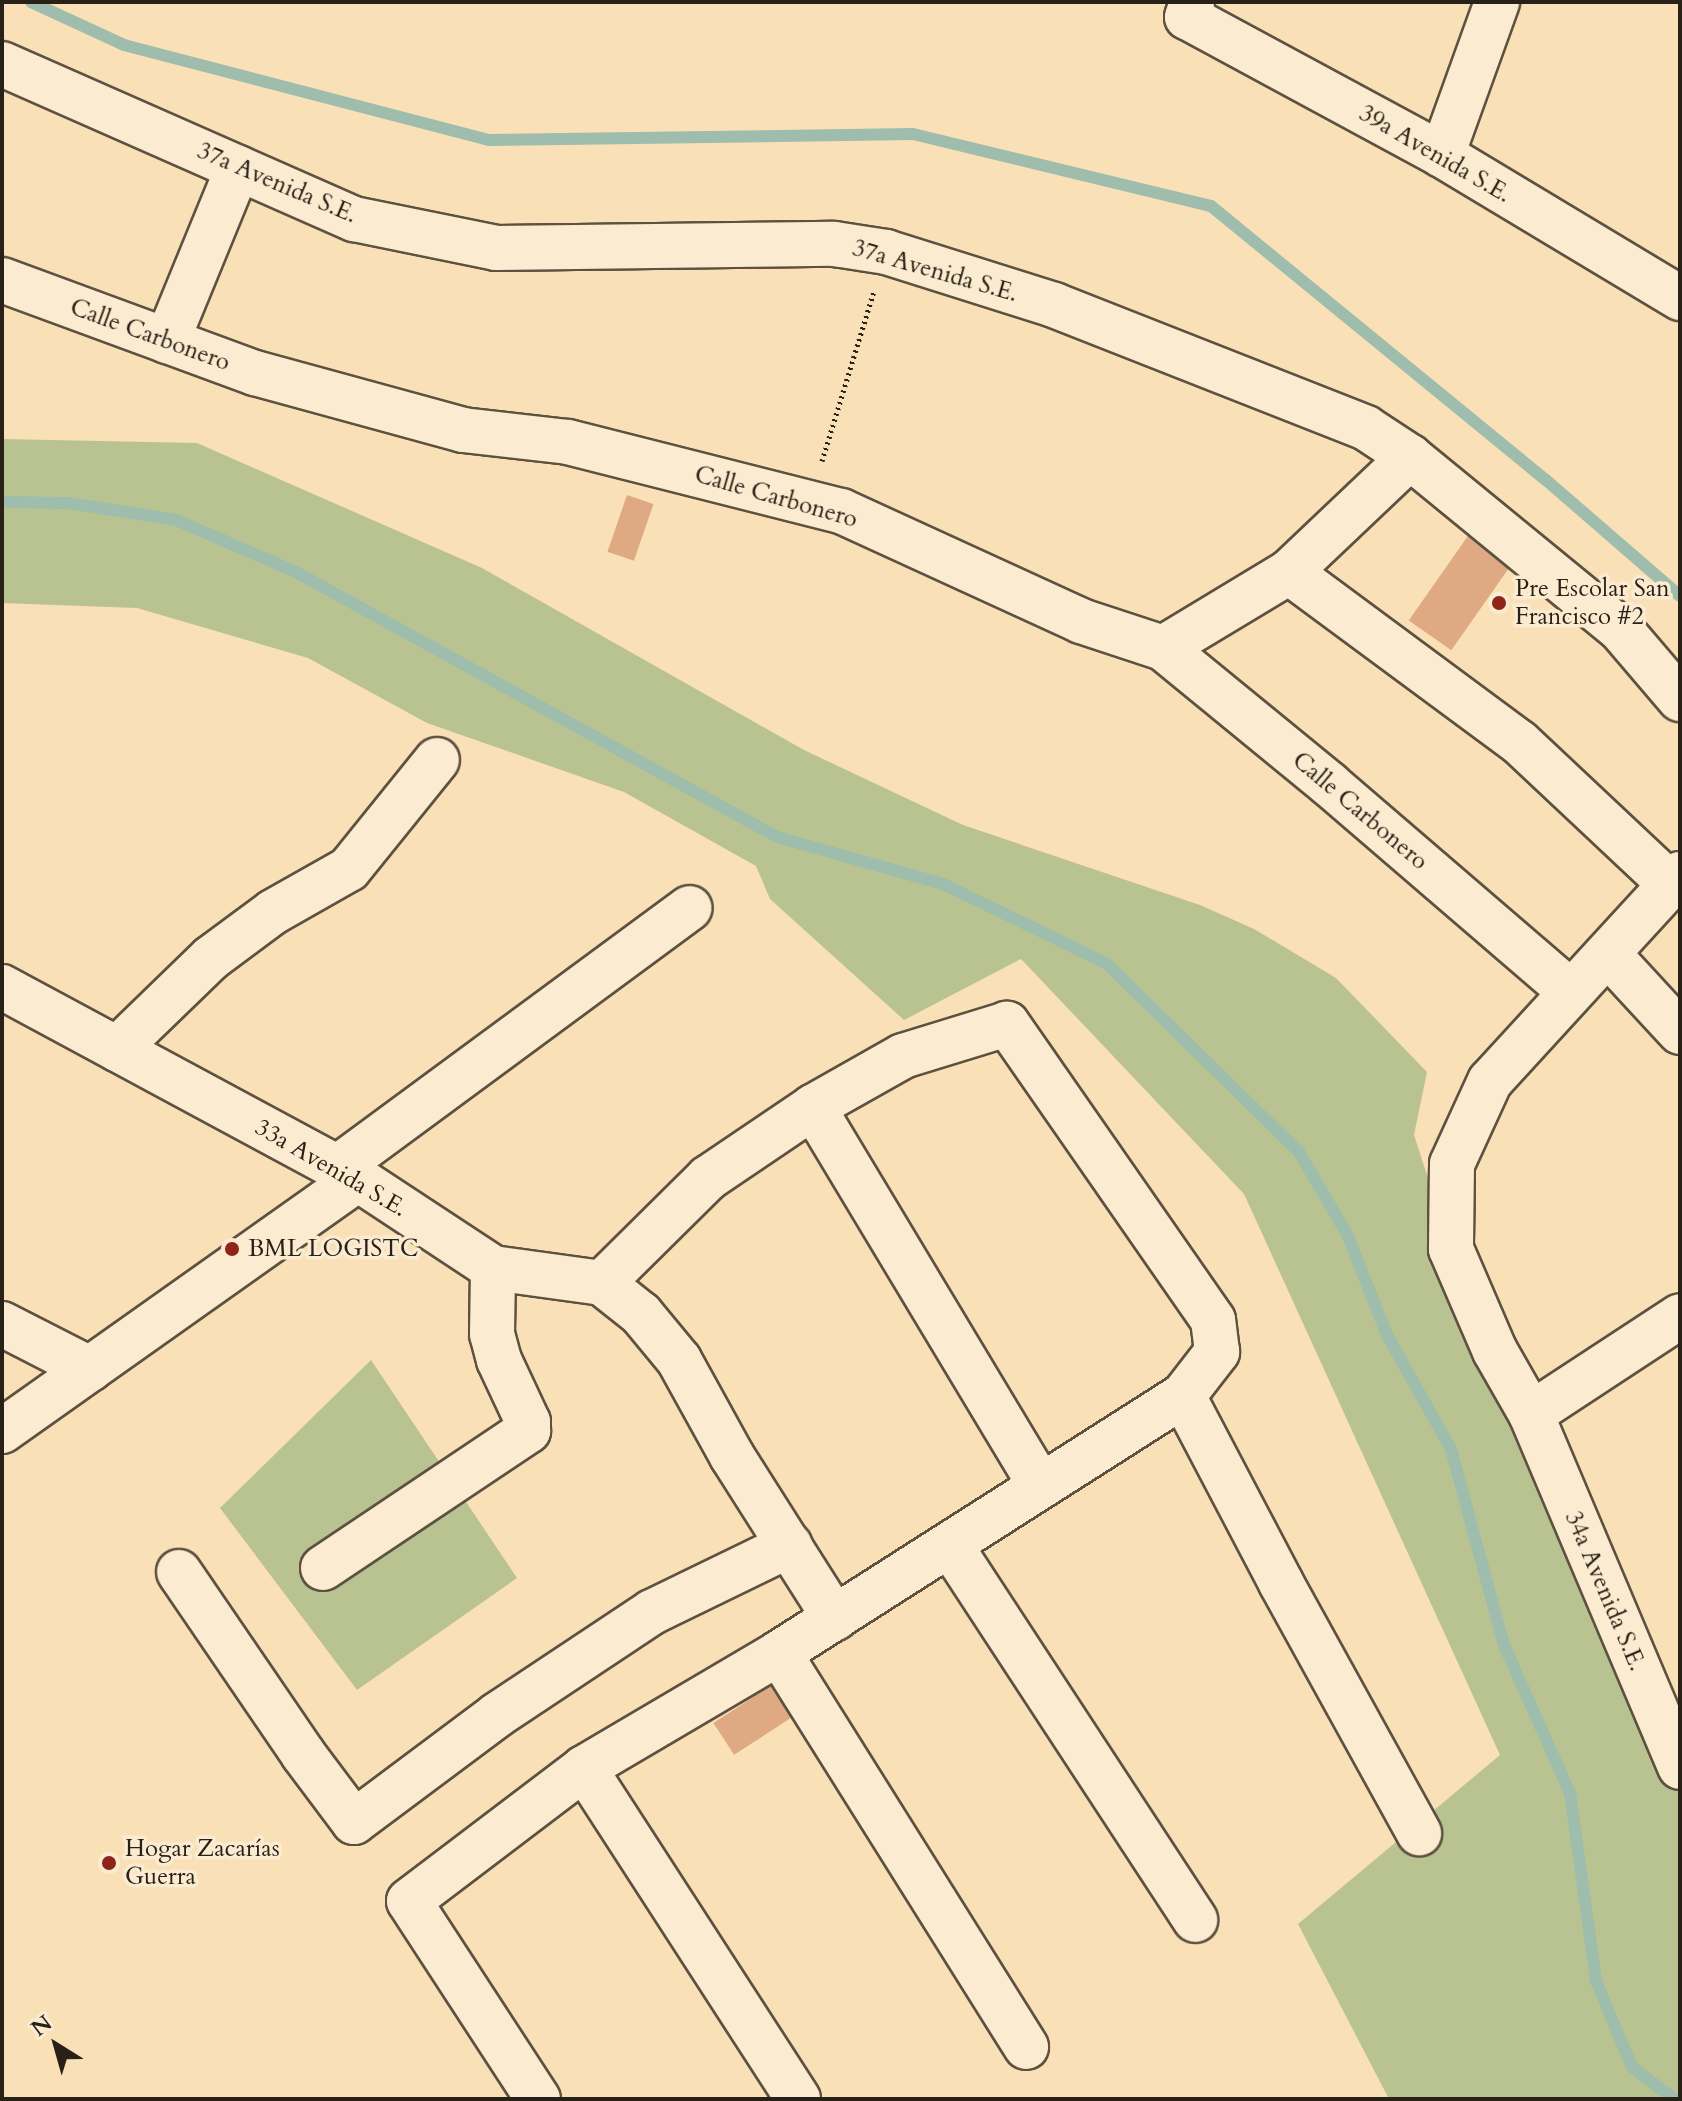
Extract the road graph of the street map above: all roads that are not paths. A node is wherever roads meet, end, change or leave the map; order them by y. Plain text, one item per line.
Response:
1 (1497, 2) edge
2 (1190, 9) edge
3 (2, 64) edge
4 (1442, 155) junction
5 (238, 168) junction
6 (2, 280) edge
7 (1680, 298) edge
8 (167, 341) junction
9 (1410, 457) junction
10 (1289, 572) junction
11 (1163, 648) junction
12 (1680, 699) edge
13 (437, 760) dead end
14 (1675, 879) edge
15 (690, 908) dead end
16 (1608, 954) junction
17 (2, 987) edge
18 (1571, 992) junction
19 (1680, 1032) edge
20 (117, 1049) junction
21 (813, 1107) junction
22 (348, 1173) junction
23 (493, 1268) junction
24 (602, 1283) junction
25 (1680, 1316) edge
26 (2, 1324) edge
27 (90, 1369) junction
28 (1183, 1396) junction
29 (1531, 1414) junction
30 (2, 1431) edge
31 (1041, 1486) junction
32 (790, 1545) junction
33 (950, 1545) junction
34 (323, 1568) dead end
35 (179, 1572) dead end
36 (835, 1618) junction
37 (779, 1653) junction
38 (1680, 1767) edge
39 (584, 1768) junction
40 (1419, 1833) dead end
41 (1195, 1920) dead end
42 (1026, 2047) dead end
43 (538, 2099) edge
44 (798, 2099) edge

1 - 4 street
2 - 4 street, 39a Avenida S.E.
3 - 5 street, 37a Avenida S.E.
4 - 7 street, 39a Avenida S.E.
5 - 8 street
5 - 9 street, 37a Avenida S.E.
6 - 8 street, Calle Carbonero
8 - 11 street, Calle Carbonero
9 - 10 street
9 - 12 street, 37a Avenida S.E.
10 - 11 street
10 - 14 street
11 - 18 street, Calle Carbonero
13 - 20 street
14 - 16 street, 34a Avenida S.E.
15 - 22 street
16 - 18 street, 34a Avenida S.E.
16 - 19 street
17 - 20 street, 33a Avenida S.E.
18 - 29 street, 34a Avenida S.E.
20 - 22 street, 33a Avenida S.E.
21 - 24 street
21 - 28 street
21 - 31 street
22 - 23 street, 33a Avenida S.E.
22 - 27 street
23 - 24 street, 33a Avenida S.E.
23 - 34 street
24 - 32 street
25 - 29 street
26 - 27 street
27 - 30 street
28 - 31 street
28 - 40 street
29 - 38 street, 34a Avenida S.E.
31 - 33 street
32 - 35 street
32 - 36 street
33 - 36 street
33 - 41 street
36 - 37 street
37 - 39 street
37 - 42 street
39 - 43 street
39 - 44 street

